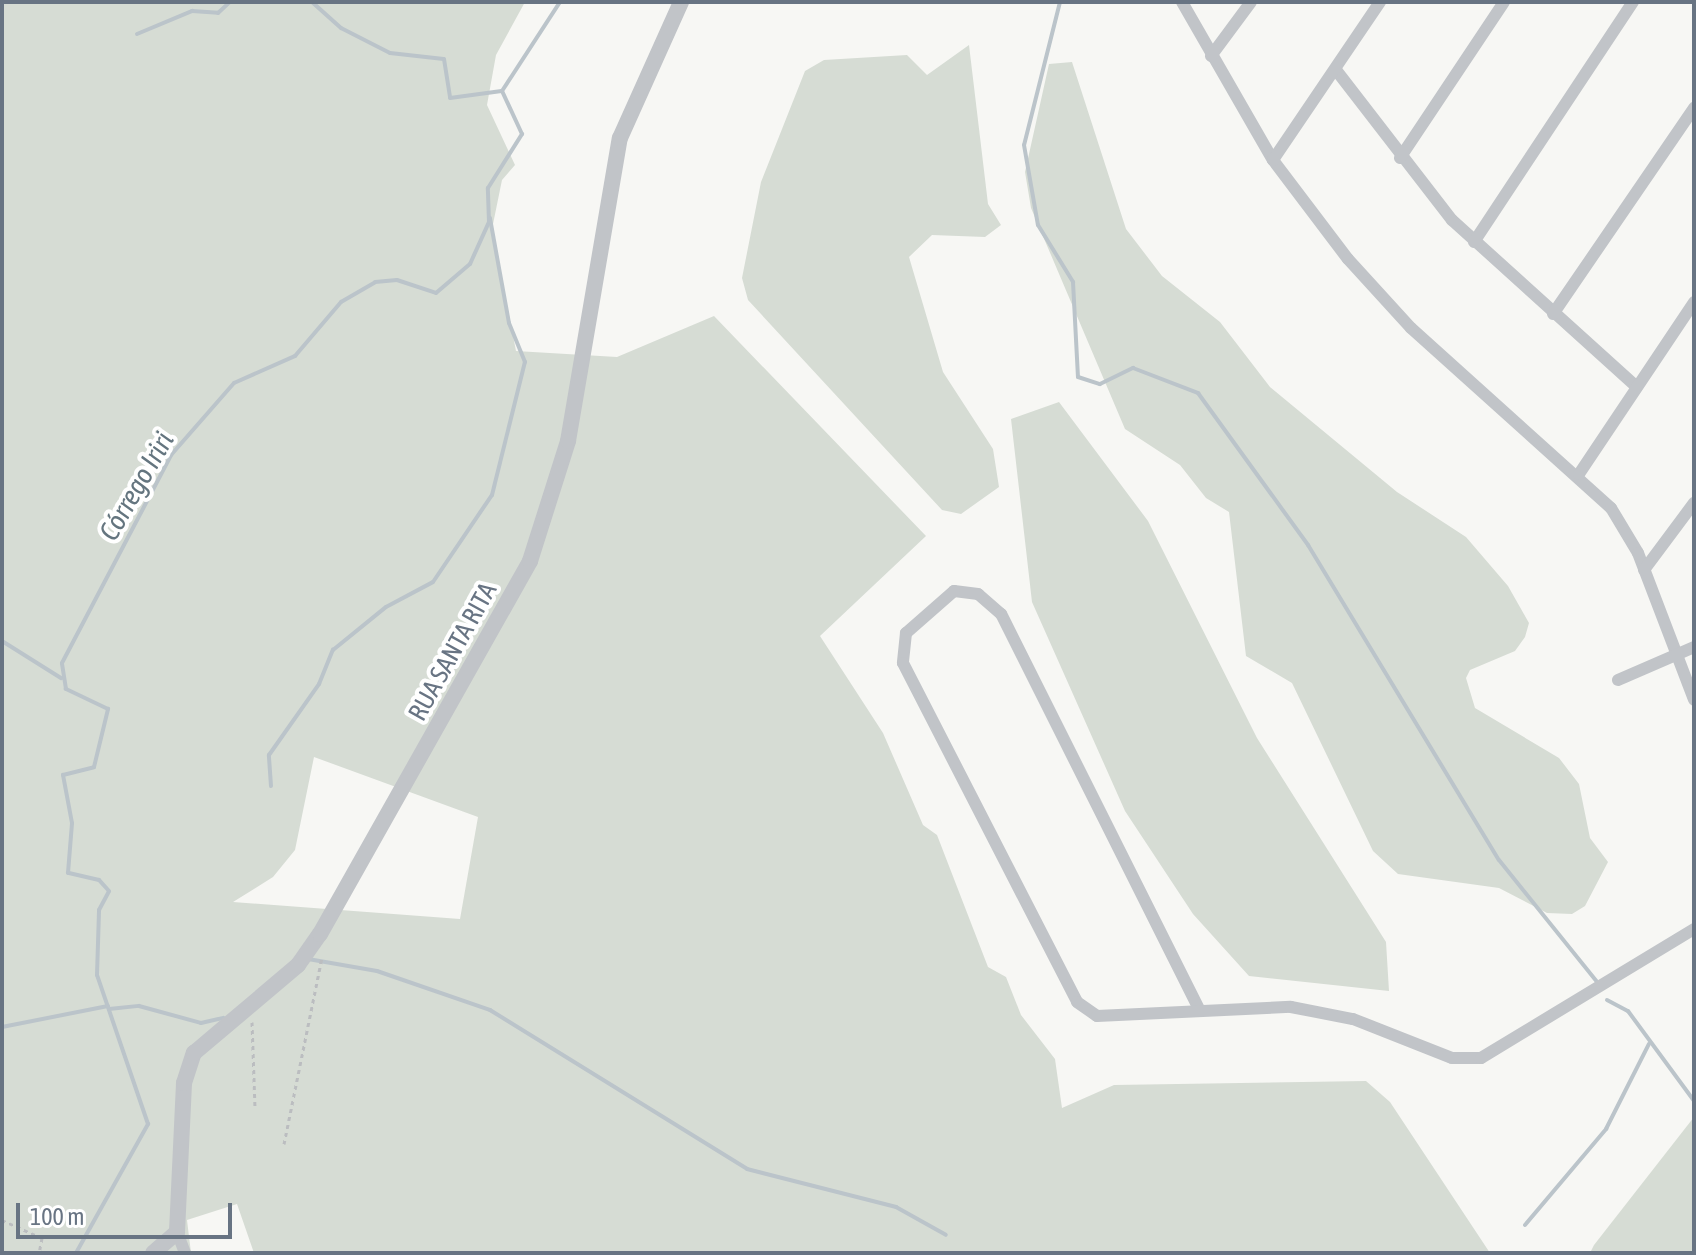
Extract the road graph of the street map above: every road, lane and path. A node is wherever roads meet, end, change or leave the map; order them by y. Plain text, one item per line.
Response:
1 (681, 2) edge
2 (1182, 2) edge
3 (1251, 2) edge
4 (1380, 2) edge
5 (1504, 2) edge
6 (1633, 2) edge
7 (1211, 56) junction
8 (1336, 70) junction
9 (1694, 108) edge
10 (1400, 158) junction
11 (1273, 160) junction
12 (1474, 242) junction
13 (1694, 302) edge
14 (1553, 314) junction
15 (1637, 387) junction
16 (1579, 474) junction
17 (1694, 503) edge
18 (1644, 570) junction
19 (1694, 647) edge
20 (1677, 655) junction
21 (1618, 680) dead end
22 (1694, 700) edge
23 (1694, 929) edge
24 (320, 934) junction
25 (252, 1002) junction
26 (1200, 1011) junction
27 (255, 1108) dead end
28 (284, 1144) dead end
29 (2, 1220) edge
30 (177, 1232) junction
31 (39, 1253) edge
32 (153, 1253) edge
33 (185, 1253) edge

1 - 24 street, RUA SANTA RITA
2 - 7 street
3 - 7 street
4 - 8 street
5 - 10 street
6 - 12 street
7 - 11 street
8 - 10 street
8 - 11 street
9 - 14 street
10 - 12 street
11 - 16 street
12 - 14 street
13 - 15 street
14 - 15 street
15 - 16 street
16 - 18 street
17 - 18 street
18 - 20 street
19 - 20 street
20 - 21 street
20 - 22 street
23 - 26 street
24 - 25 street, RUA SANTA RITA
24 - 28 path
25 - 27 path
25 - 30 street, RUA SANTA RITA
26 - 26 street
29 - 31 path
30 - 32 street
30 - 33 street

